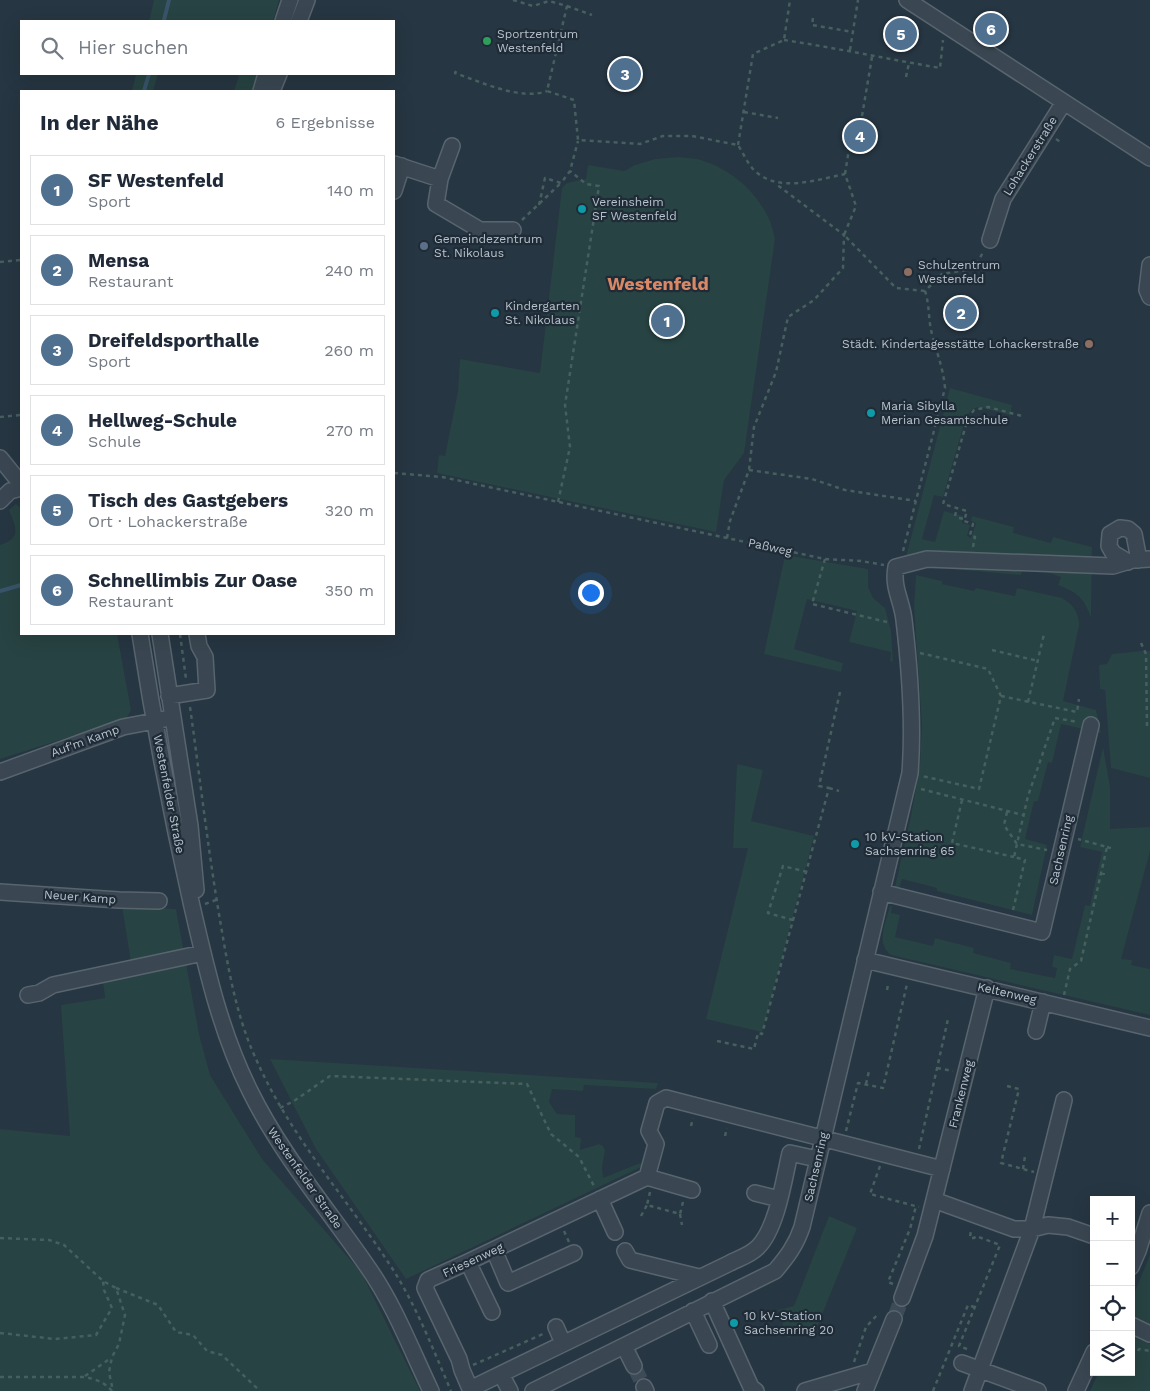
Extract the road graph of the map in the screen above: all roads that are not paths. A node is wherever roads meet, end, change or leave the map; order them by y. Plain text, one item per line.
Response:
1 (290, 0) edge
2 (307, 0) edge
3 (907, 0) edge
4 (924, 5) edge
5 (283, 20) edge
6 (299, 20) edge
7 (266, 75) edge
8 (279, 75) edge
9 (261, 90) edge
10 (272, 90) edge
11 (1064, 102) junction
12 (452, 146) dead end
13 (1150, 158) edge
14 (398, 165) edge
15 (440, 179) junction
16 (395, 184) edge
17 (513, 230) road end
18 (990, 240) road end
19 (1150, 264) edge
20 (1150, 297) edge
21 (0, 458) edge
22 (20, 485) edge
23 (20, 486) edge
24 (0, 501) edge
25 (1139, 560) edge
26 (140, 635) edge
27 (160, 635) edge
28 (197, 635) edge
29 (169, 696) junction
30 (172, 718) junction
31 (155, 721) junction
32 (1091, 725) road end
33 (0, 772) edge
34 (0, 892) edge
35 (881, 892) junction
36 (159, 900) dead end
37 (203, 953) junction
38 (865, 960) junction
39 (987, 988) junction
40 (28, 995) dead end
41 (1044, 1002) junction
42 (1150, 1028) edge
43 (1036, 1031) dead end
44 (1064, 1100) dead end
45 (823, 1138) junction
46 (818, 1159) junction
47 (942, 1169) junction
48 (650, 1178) junction
49 (690, 1189) road end
50 (755, 1193) dead end
51 (600, 1199) junction
52 (779, 1200) junction
53 (933, 1205) junction
54 (1150, 1213) edge
55 (1032, 1229) junction
56 (615, 1232) dead end
57 (1090, 1235) edge
58 (1135, 1249) edge
59 (494, 1250) junction
60 (625, 1251) dead end
61 (574, 1253) dead end
62 (468, 1262) junction
63 (700, 1277) junction
64 (904, 1294) tunnel mouth
65 (712, 1301) junction
66 (693, 1311) junction
67 (492, 1312) dead end
68 (894, 1319) tunnel mouth
69 (556, 1327) road end
70 (1135, 1328) edge
71 (1150, 1334) edge
72 (564, 1343) junction
73 (709, 1345) dead end
74 (624, 1346) junction
75 (1090, 1361) edge
76 (962, 1362) dead end
77 (634, 1366) tunnel mouth
78 (980, 1369) junction
79 (873, 1371) junction
80 (501, 1374) junction
81 (472, 1388) edge
82 (431, 1391) edge
83 (510, 1391) edge
84 (533, 1391) edge
85 (756, 1391) edge
86 (805, 1391) edge
87 (866, 1391) edge
88 (972, 1391) edge
89 (1038, 1391) edge
90 (1076, 1391) edge

1 - 5 street
2 - 6 street
3 - 4 street, Lohackerstraße
4 - 11 street, Lohackerstraße
7 - 9 street
8 - 10 street
11 - 13 street, Lohackerstraße
11 - 18 street, Lohackerstraße
12 - 15 street
14 - 15 street
14 - 16 street
15 - 17 street
19 - 20 street
21 - 22 street
23 - 24 street
25 - 35 street, Sachsenring
26 - 31 street, Westenfelder Straße
27 - 29 street, Westenfelder Straße
28 - 29 street
29 - 30 street, Westenfelder Straße
30 - 31 street, Auf'm Kamp
30 - 37 street, Westenfelder Straße
31 - 33 street, Auf'm Kamp
31 - 37 street, Westenfelder Straße
32 - 35 street, Sachsenring
34 - 36 street, Neuer Kamp
35 - 38 street, Sachsenring
37 - 40 street
37 - 82 street, Westenfelder Straße
38 - 39 street, Keltenweg
38 - 45 street, Sachsenring
39 - 41 street, Keltenweg
39 - 47 street, Frankenweg
41 - 42 street, Keltenweg
41 - 43 street
44 - 55 street
45 - 46 street, Sachsenring
45 - 47 street
45 - 48 street
46 - 52 street, Friesenweg
46 - 65 street, Sachsenring
47 - 53 street, Frankenweg
48 - 49 street
48 - 51 street, Friesenweg
50 - 52 street
51 - 56 street
51 - 59 street, Friesenweg
52 - 63 street, Friesenweg
53 - 55 street
53 - 64 street, Frankenweg
54 - 58 street
55 - 57 street
55 - 78 street
59 - 61 street
59 - 62 street, Friesenweg
60 - 63 street
62 - 67 street
62 - 81 street, Friesenweg
63 - 72 street, Friesenweg
65 - 66 street, Sachsenring
65 - 85 street
66 - 73 street
66 - 74 street, Sachsenring
68 - 79 street
69 - 72 street
70 - 71 street
72 - 80 street, Friesenweg
74 - 77 street
74 - 84 street, Sachsenring
75 - 90 street
76 - 78 street
78 - 88 street
78 - 89 street
79 - 86 street
79 - 87 street
80 - 81 street, Friesenweg
80 - 83 street

